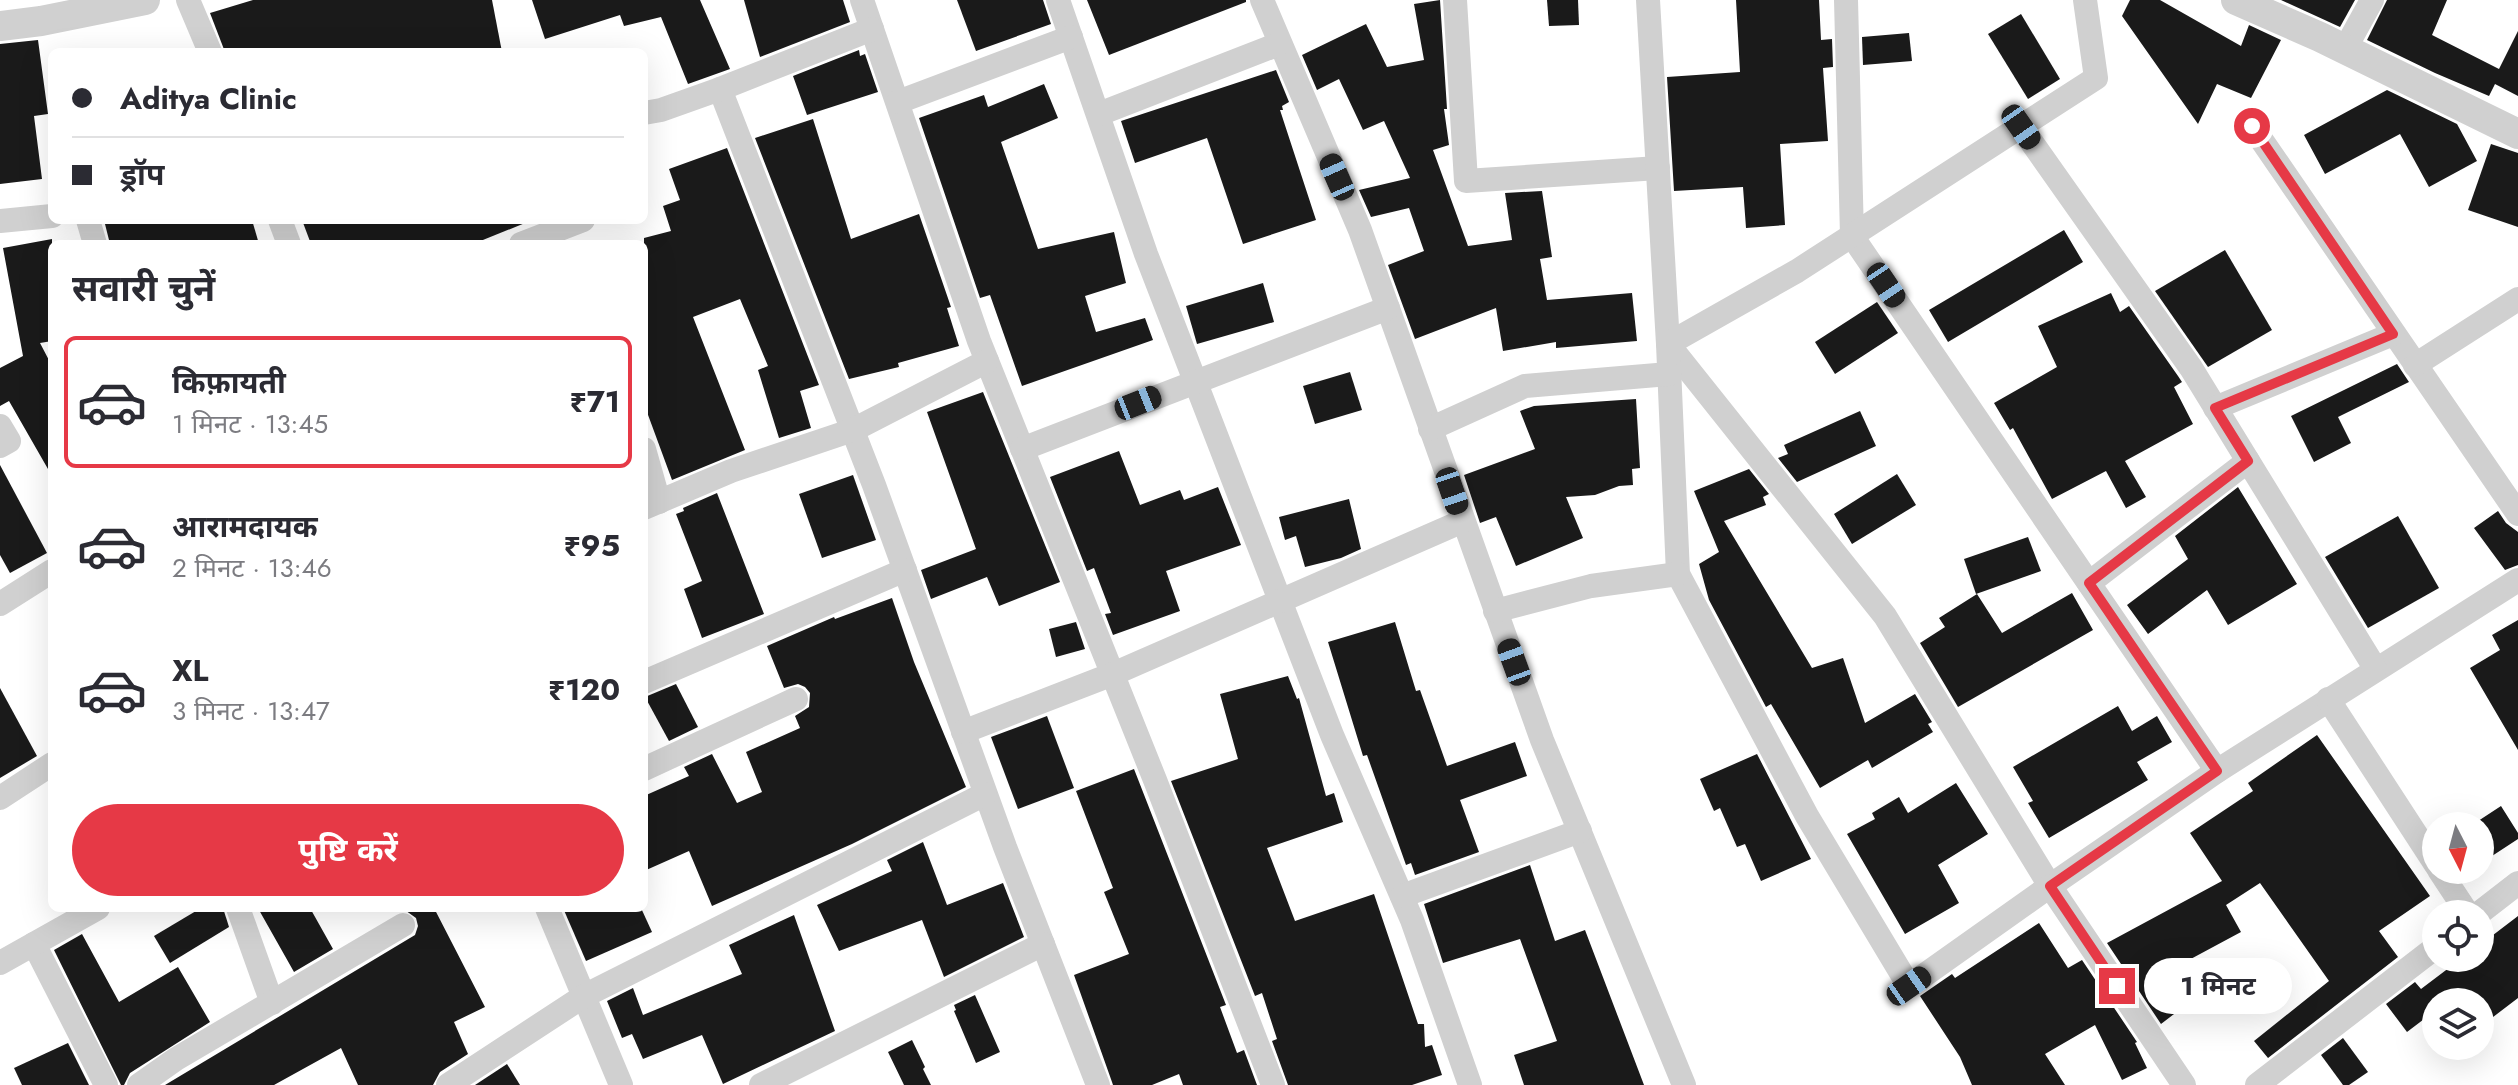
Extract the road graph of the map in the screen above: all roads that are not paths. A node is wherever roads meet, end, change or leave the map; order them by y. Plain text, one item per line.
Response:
1 (188, 0) edge
2 (862, 0) edge
3 (1058, 0) edge
4 (1262, 0) edge
5 (1455, 0) edge
6 (1648, 0) edge
7 (1846, 0) edge
8 (2085, 0) edge
9 (2236, 0) edge
10 (2372, 0) edge
11 (138, 1) edge
12 (0, 26) edge
13 (872, 29) junction
14 (1071, 37) junction
15 (1279, 44) junction
16 (208, 48) edge
17 (2345, 49) junction
18 (720, 89) junction
19 (898, 102) junction
20 (648, 112) edge
21 (1099, 114) junction
22 (2252, 126) dead end
23 (2021, 127) junction
24 (2518, 134) edge
25 (1658, 168) junction
26 (48, 216) edge
27 (0, 221) edge
28 (573, 224) edge
29 (1852, 236) junction
30 (531, 240) edge
31 (1388, 308) junction
32 (2513, 309) edge
33 (2393, 334) junction
34 (1668, 344) junction
35 (987, 361) junction
36 (2415, 365) junction
37 (1669, 374) junction
38 (1195, 381) junction
39 (2215, 408) junction
40 (0, 426) edge
41 (1430, 429) junction
42 (853, 430) junction
43 (0, 446) edge
44 (1022, 449) junction
45 (2248, 461) junction
46 (648, 477) edge
47 (652, 505) edge
48 (2518, 514) edge
49 (1463, 521) junction
50 (905, 570) junction
51 (48, 574) edge
52 (1678, 574) junction
53 (2518, 580) edge
54 (2089, 583) junction
55 (1282, 602) junction
56 (0, 604) edge
57 (1495, 611) junction
58 (2375, 668) junction
59 (1113, 674) junction
60 (648, 680) edge
61 (796, 699) dead end
62 (2328, 699) junction
63 (963, 732) junction
64 (48, 767) edge
65 (648, 767) edge
66 (2217, 771) junction
67 (985, 794) junction
68 (0, 798) edge
69 (1580, 831) junction
70 (2422, 843) edge
71 (2518, 883) edge
72 (2050, 886) junction
73 (1402, 896) junction
74 (2494, 902) edge
75 (91, 912) edge
76 (239, 912) edge
77 (549, 912) edge
78 (403, 925) dead end
79 (34, 944) junction
80 (1043, 944) junction
81 (2422, 958) edge
82 (0, 963) edge
83 (584, 996) junction
84 (272, 1003) junction
85 (106, 1085) edge
86 (139, 1085) edge
87 (448, 1085) edge
88 (621, 1085) edge
89 (761, 1085) edge
90 (1098, 1085) edge
91 (1273, 1085) edge
92 (1470, 1085) edge
93 (1684, 1085) edge
94 (2184, 1085) edge
95 (2257, 1085) edge

1 - 16 street
2 - 13 street
3 - 14 street
4 - 15 street
5 - 25 street
6 - 25 street
7 - 29 street
8 - 23 street
9 - 17 street
10 - 17 street
11 - 12 street
13 - 18 street
13 - 19 street
14 - 19 street
14 - 21 street
15 - 21 street
15 - 31 street
17 - 24 street
18 - 20 street
18 - 42 street
19 - 35 street
21 - 38 street
22 - 33 street
23 - 29 street
23 - 39 street
25 - 34 street
26 - 27 street
28 - 30 street
29 - 34 street
29 - 54 street
31 - 38 street
31 - 41 street
32 - 36 street
33 - 36 street
33 - 39 street
34 - 37 street
34 - 72 street
35 - 42 street
35 - 44 street
36 - 48 street
37 - 41 street
37 - 52 street
38 - 44 street
38 - 55 street
39 - 45 street
40 - 43 street
41 - 49 street
42 - 47 street
42 - 50 street
44 - 59 street
45 - 54 street
45 - 58 street
46 - 47 street
49 - 55 street
49 - 57 street
50 - 60 street
50 - 63 street
51 - 56 street
52 - 57 street
52 - 72 street
53 - 58 street
54 - 66 street
55 - 59 street
55 - 73 street
57 - 69 street
58 - 62 street
59 - 63 street
59 - 91 street
61 - 65 street
62 - 66 street
62 - 70 street
63 - 67 street
64 - 68 street
66 - 72 street
67 - 80 street
67 - 83 street
69 - 73 street
69 - 93 street
71 - 74 street
72 - 94 street
73 - 92 street
75 - 79 street
76 - 84 street
77 - 83 street
78 - 84 street
79 - 82 street
79 - 85 street
80 - 89 street
80 - 90 street
81 - 95 street
83 - 87 street
83 - 88 street
84 - 86 street

